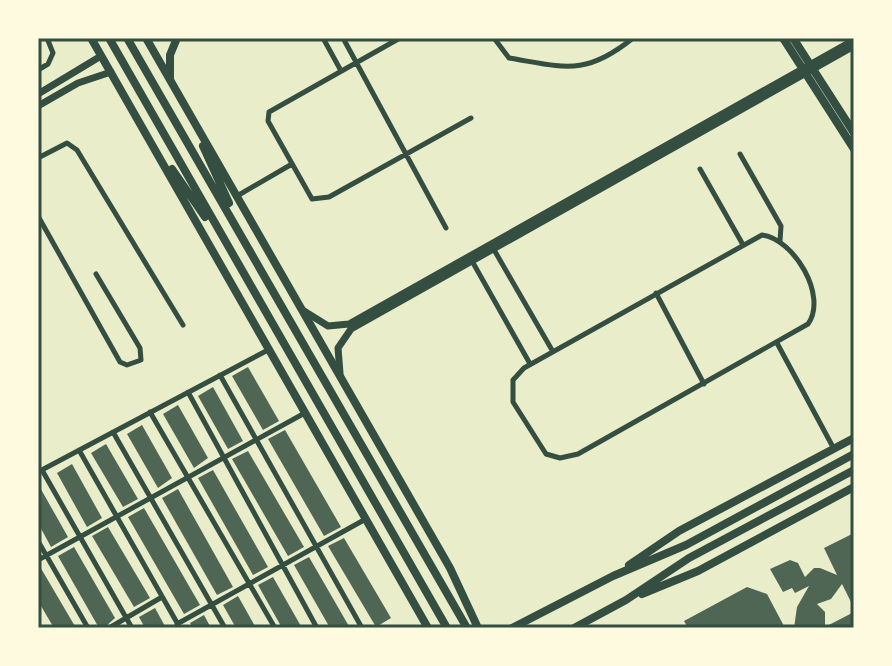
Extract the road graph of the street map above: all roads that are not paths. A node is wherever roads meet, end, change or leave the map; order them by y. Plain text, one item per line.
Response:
1 (47, 38) edge
2 (91, 38) edge
3 (109, 38) edge
4 (127, 38) edge
5 (146, 38) edge
6 (177, 38) edge
7 (323, 38) edge
8 (343, 38) edge
9 (400, 38) edge
10 (494, 38) edge
11 (633, 38) edge
12 (783, 38) edge
13 (793, 38) edge
14 (854, 40) edge
15 (854, 46) edge
16 (101, 56) junction
17 (356, 61) junction
18 (340, 69) junction
19 (807, 69) junction
20 (38, 70) edge
21 (111, 72) junction
22 (170, 80) junction
23 (38, 94) edge
24 (182, 101) junction
25 (38, 106) edge
26 (471, 118) dead end
27 (145, 130) junction
28 (854, 133) edge
29 (854, 149) edge
30 (406, 154) junction
31 (740, 154) dead end
32 (38, 158) edge
33 (292, 164) junction
34 (700, 169) dead end
35 (237, 196) junction
36 (38, 216) edge
37 (446, 228) dead end
38 (780, 241) junction
39 (742, 243) junction
40 (249, 248) junction
41 (493, 248) junction
42 (233, 257) junction
43 (472, 260) junction
44 (96, 274) dead end
45 (656, 293) junction
46 (302, 309) junction
47 (183, 325) dead end
48 (777, 343) junction
49 (268, 350) junction
50 (552, 350) junction
51 (529, 362) junction
52 (220, 375) junction
53 (344, 383) junction
54 (704, 384) junction
55 (188, 392) junction
56 (150, 412) junction
57 (303, 414) junction
58 (113, 432) junction
59 (854, 438) edge
60 (256, 439) junction
61 (834, 449) junction
62 (79, 450) junction
63 (854, 454) edge
64 (223, 457) junction
65 (854, 470) edge
66 (40, 471) edge
67 (187, 477) junction
68 (854, 487) edge
69 (150, 497) junction
70 (116, 517) junction
71 (364, 520) junction
72 (80, 537) junction
73 (38, 541) edge
74 (316, 546) junction
75 (46, 555) junction
76 (38, 560) edge
77 (282, 565) junction
78 (613, 576) junction
79 (249, 583) junction
80 (162, 597) junction
81 (626, 600) junction
82 (211, 605) junction
83 (126, 618) junction
84 (179, 626) edge
85 (88, 628) edge
86 (109, 628) edge
87 (132, 628) edge
88 (225, 628) edge
89 (275, 628) edge
90 (317, 628) edge
91 (362, 628) edge
92 (428, 628) edge
93 (447, 628) edge
94 (467, 628) edge
95 (478, 628) edge
96 (512, 628) edge
97 (574, 628) edge

1 - 20 street
2 - 16 main road
3 - 42 main road
4 - 40 main road
5 - 22 main road
6 - 22 main road
7 - 18 street
8 - 17 street
9 - 17 street
10 - 11 street
12 - 19 main road
13 - 19 main road
14 - 19 street
15 - 19 street
16 - 21 main road
16 - 23 street
17 - 18 street
17 - 30 street
18 - 33 street
19 - 28 main road
19 - 29 main road
19 - 41 street
19 - 46 street
21 - 25 street
21 - 27 main road
22 - 24 main road
24 - 35 main road
24 - 40 main road
26 - 30 street
27 - 42 main road
27 - 49 main road
30 - 33 street
30 - 37 street
31 - 38 street
32 - 47 street
33 - 35 street
34 - 39 street
35 - 46 main road
36 - 44 street
38 - 39 street
38 - 48 street
39 - 45 street
40 - 94 main road
41 - 43 street
41 - 50 street
42 - 93 main road
43 - 51 street
43 - 53 street
45 - 50 street
45 - 54 street
46 - 53 main road
48 - 54 street
48 - 61 street
49 - 52 street
49 - 57 main road
50 - 51 street
51 - 54 street
52 - 55 street
52 - 60 street
53 - 95 main road
55 - 56 street
55 - 64 street
56 - 58 street
56 - 67 street
57 - 60 street
57 - 71 main road
58 - 62 street
58 - 69 street
59 - 61 main road
60 - 64 street
60 - 74 street
61 - 78 main road
62 - 66 street
62 - 70 street
63 - 78 main road
64 - 67 street
64 - 77 street
65 - 81 main road
66 - 72 street
67 - 69 street
67 - 79 street
68 - 81 main road
69 - 70 street
69 - 82 street
70 - 72 street
70 - 80 street
71 - 74 street
71 - 92 main road
72 - 75 street
72 - 83 street
73 - 75 street
74 - 77 street
74 - 91 street
75 - 76 street
75 - 85 street
77 - 79 street
77 - 90 street
78 - 96 main road
79 - 82 street
79 - 89 street
80 - 83 street
80 - 84 street
81 - 97 main road
82 - 84 street
82 - 88 street
83 - 86 street
83 - 87 street

